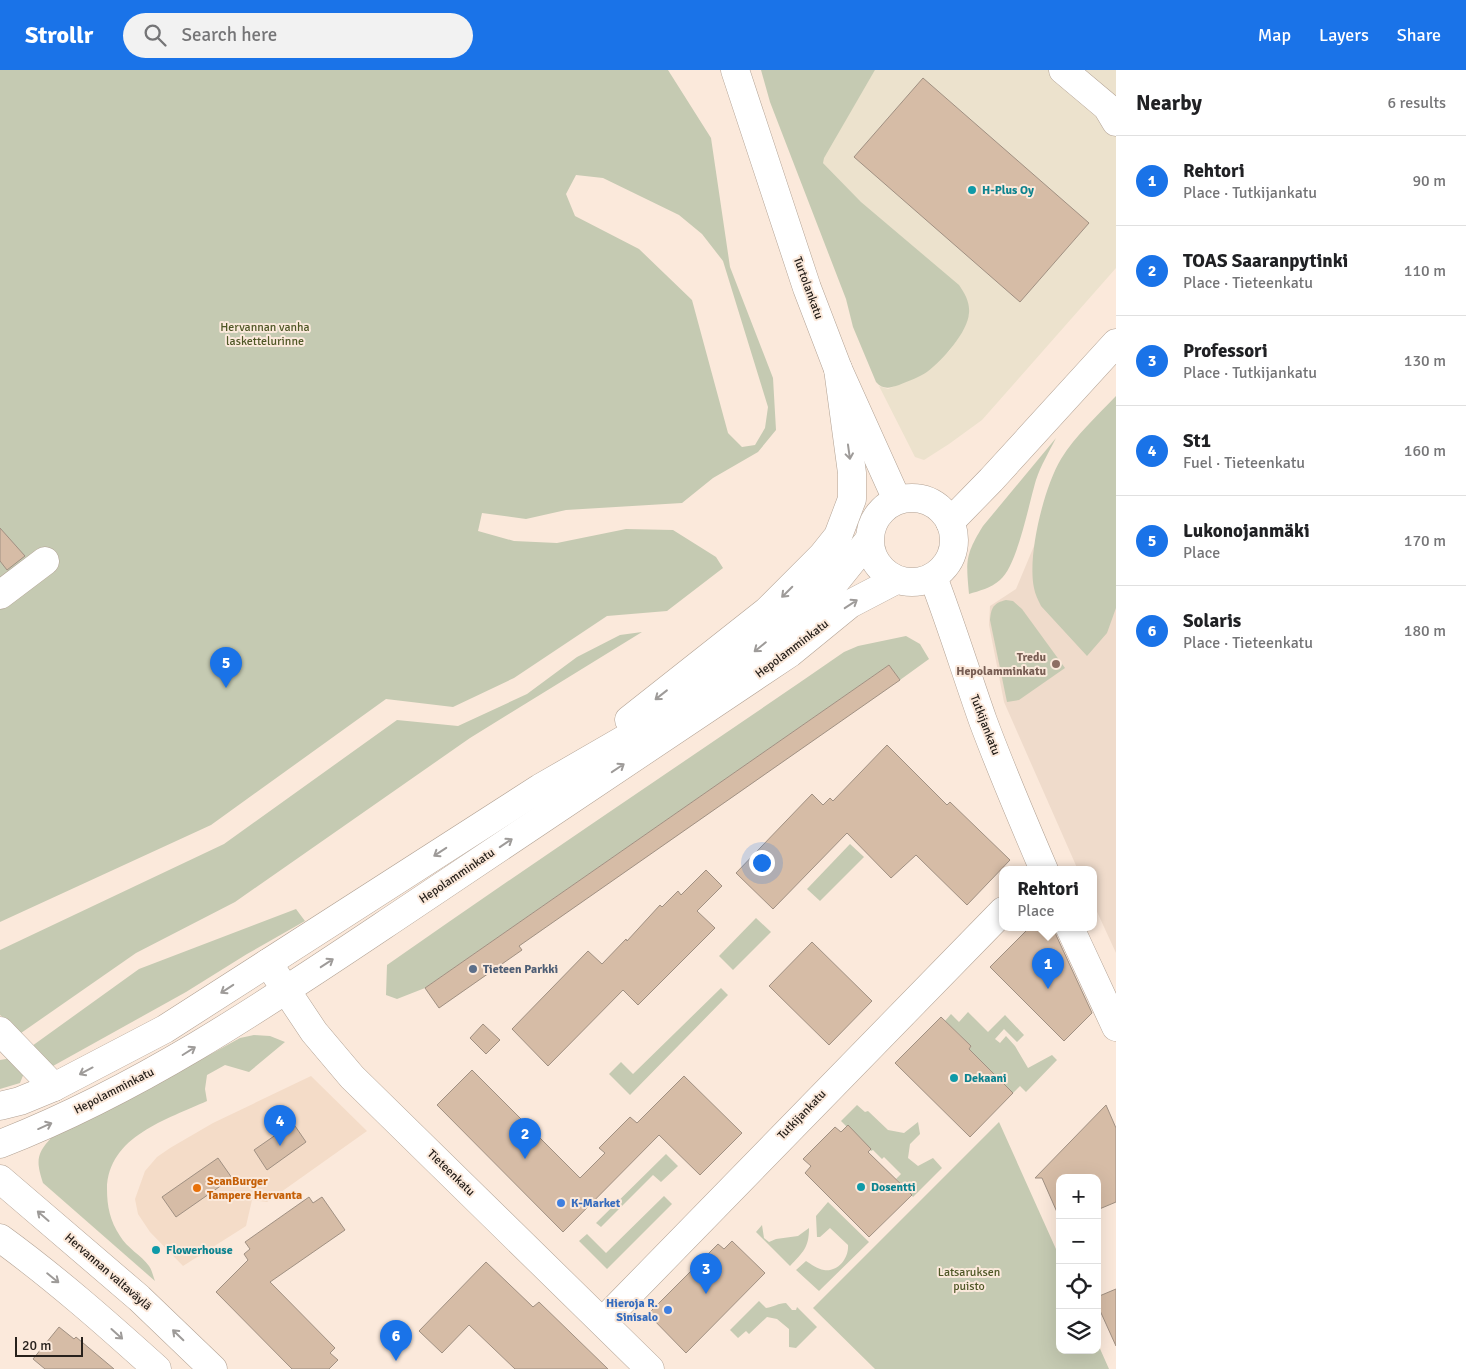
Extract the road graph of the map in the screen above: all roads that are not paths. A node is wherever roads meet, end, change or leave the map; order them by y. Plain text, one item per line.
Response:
1 (735, 70) edge
2 (1063, 70) edge
3 (1116, 122) edge
4 (1116, 343) edge
5 (838, 369) junction
6 (897, 500) junction
7 (950, 522) junction
8 (869, 540) junction
9 (45, 561) dead end
10 (933, 577) junction
11 (896, 580) junction
12 (0, 595) edge
13 (540, 788) junction
14 (1042, 866) edge
15 (999, 915) edge
16 (1071, 931) edge
17 (268, 963) junction
18 (286, 990) junction
19 (1116, 1027) edge
20 (0, 1031) edge
21 (54, 1087) junction
22 (0, 1106) edge
23 (0, 1144) edge
24 (0, 1179) edge
25 (0, 1238) edge
26 (603, 1321) junction
27 (157, 1369) edge
28 (213, 1369) edge
29 (650, 1369) edge

1 - 5 main road, Turtolankatu
2 - 3 main road
4 - 7 main road
5 - 6 main road, Turtolankatu
5 -> 13 main road
6 - 7 main road
6 - 8 main road
7 - 10 main road
8 - 11 main road
8 -> 13 main road, Hepolamminkatu
9 - 12 main road
10 - 11 main road
10 - 14 main road, Tutkijankatu
18 -> 11 main road, Hepolamminkatu
13 -> 17 main road, Hepolamminkatu
15 - 26 main road, Tutkijankatu
16 - 19 main road
17 - 18 main road, Tieteenkatu
17 -> 21 main road, Hepolamminkatu
23 -> 18 main road, Hepolamminkatu
18 - 26 main road, Tieteenkatu
20 - 21 main road
21 - 22 main road, Hepolamminkatu
28 -> 24 main road, Hervannan valtaväylä
25 -> 27 main road
26 - 29 main road, Tieteenkatu

